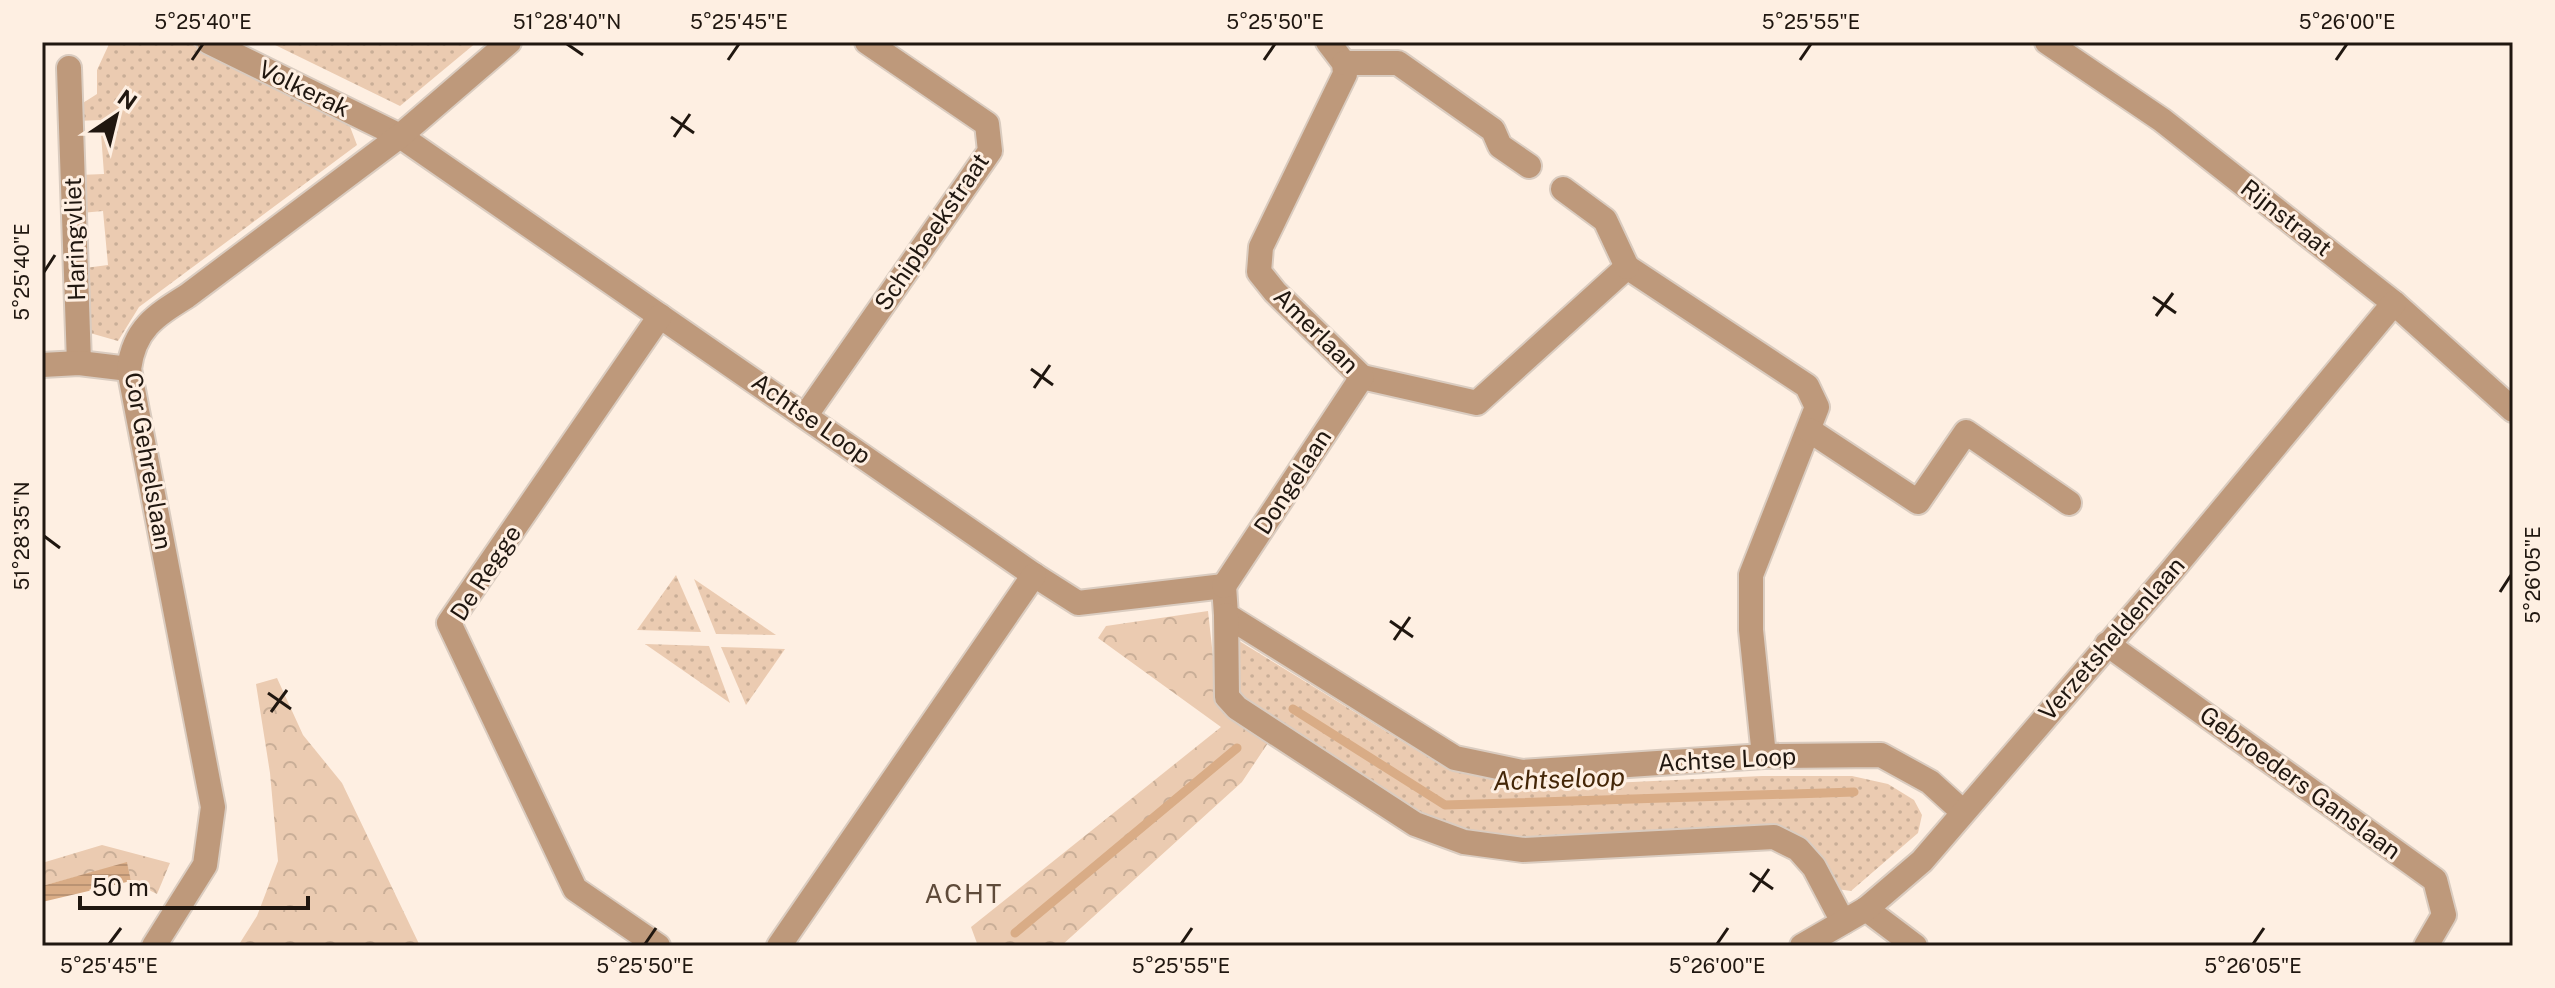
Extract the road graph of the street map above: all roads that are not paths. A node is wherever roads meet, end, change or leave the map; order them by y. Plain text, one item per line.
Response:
1 (209, 42) edge
2 (509, 42) edge
3 (868, 42) edge
4 (1328, 42) edge
5 (2047, 42) edge
6 (1344, 63) junction
7 (69, 68) dead end
8 (400, 136) junction
9 (1529, 166) dead end
10 (1563, 189) dead end
11 (1627, 267) junction
12 (2394, 303) junction
13 (660, 316) junction
14 (79, 363) junction
15 (42, 365) edge
16 (129, 369) junction
17 (1362, 377) junction
18 (2513, 410) edge
19 (806, 415) junction
20 (1809, 430) junction
21 (2069, 503) dead end
22 (1034, 575) junction
23 (1224, 586) junction
24 (1226, 615) junction
25 (2107, 644) junction
26 (1764, 756) junction
27 (1963, 812) junction
28 (1866, 909) junction
29 (1843, 922) junction
30 (154, 946) edge
31 (658, 946) edge
32 (779, 946) edge
33 (1802, 946) edge
34 (1915, 946) edge
35 (2426, 946) edge

1 - 8 street, Volkerak
2 - 8 street, Cor Gehrelslaan
3 - 19 street, Schipbeekstraat
4 - 6 street
5 - 12 street, Rijnstraat
6 - 9 street
6 - 17 street, Amerlaan
7 - 14 street, Haringvliet
8 - 13 street, Achtse Loop
8 - 16 street, Cor Gehrelslaan
10 - 11 street
11 - 17 street, Amerlaan
11 - 20 street
12 - 18 street, Rijnstraat
12 - 25 street, Verzetsheldenlaan
13 - 19 street, Achtse Loop
13 - 31 street, De Regge
14 - 15 street
14 - 16 street
16 - 30 street, Cor Gehrelslaan
17 - 23 street, Dongelaan
19 - 22 street, Achtse Loop
20 - 21 street
20 - 26 street
22 - 23 street, Achtse Loop
22 - 32 street
23 - 24 street
24 - 26 street, Achtse Loop
24 - 29 street
25 - 27 street, Verzetsheldenlaan
25 - 35 street, Gebroeders Ganslaan
26 - 27 street, Achtse Loop
27 - 28 street, Verzetsheldenlaan
28 - 29 street, Verzetsheldenlaan
28 - 34 street
29 - 33 street, Verzetsheldenlaan

